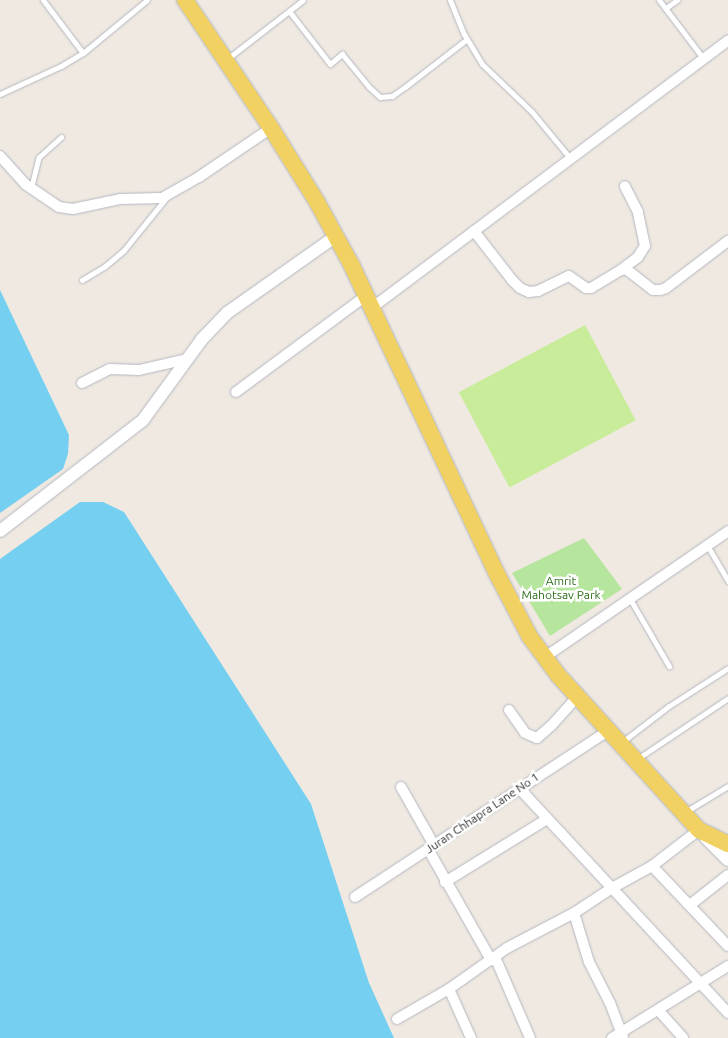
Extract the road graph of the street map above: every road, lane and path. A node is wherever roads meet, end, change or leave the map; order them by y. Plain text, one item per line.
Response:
1 (42, 0) edge
2 (147, 0) edge
3 (186, 0) edge
4 (303, 0) edge
5 (450, 0) edge
6 (659, 0) edge
7 (677, 0) edge
8 (666, 8) junction
9 (289, 11) junction
10 (467, 39) junction
11 (728, 40) edge
12 (83, 53) junction
13 (702, 58) junction
14 (226, 59) junction
15 (0, 94) edge
16 (271, 128) junction
17 (61, 137) dead end
18 (0, 156) edge
19 (570, 158) junction
20 (625, 186) dead end
21 (31, 188) junction
22 (168, 195) junction
23 (474, 231) junction
24 (336, 236) junction
25 (728, 241) edge
26 (621, 270) junction
27 (82, 280) dead end
28 (370, 301) junction
29 (186, 359) junction
30 (82, 383) dead end
31 (236, 392) dead end
32 (0, 531) edge
33 (728, 531) edge
34 (707, 545) junction
35 (728, 581) edge
36 (630, 599) junction
37 (544, 657) junction
38 (669, 666) dead end
39 (728, 668) edge
40 (578, 696) junction
41 (728, 698) edge
42 (509, 710) dead end
43 (609, 730) junction
44 (621, 743) junction
45 (636, 760) junction
46 (728, 786) edge
47 (402, 787) dead end
48 (519, 788) junction
49 (684, 812) junction
50 (547, 819) junction
51 (699, 830) junction
52 (728, 844) edge
53 (431, 847) junction
54 (728, 858) edge
55 (652, 866) junction
56 (728, 876) edge
57 (445, 882) junction
58 (612, 888) junction
59 (355, 897) dead end
60 (690, 905) junction
61 (574, 913) junction
62 (728, 946) edge
63 (493, 958) junction
64 (728, 966) edge
65 (700, 984) junction
66 (449, 989) junction
67 (658, 1011) junction
68 (728, 1013) edge
69 (397, 1019) dead end
70 (619, 1036) edge
71 (471, 1038) edge
72 (530, 1038) edge
73 (683, 1038) edge

1 - 12 lane
2 - 12 lane
3 - 14 main road
4 - 9 lane
5 - 10 lane
6 - 8 lane
7 - 8 lane
8 - 13 lane
9 - 10 lane
9 - 14 lane
10 - 19 lane
11 - 13 street
12 - 15 lane
13 - 19 street
14 - 16 main road
16 - 22 street
16 - 24 main road
17 - 21 lane
18 - 21 street
19 - 23 street
20 - 26 street
21 - 22 street
22 - 27 lane
23 - 26 street
23 - 28 street
24 - 28 main road
24 - 29 street
25 - 26 street
28 - 31 street
28 - 37 main road
29 - 30 street
29 - 32 street
33 - 34 street
34 - 35 lane
34 - 36 street
36 - 37 street
36 - 38 lane
37 - 40 main road
39 - 44 lane
40 - 42 street
40 - 43 main road
41 - 45 lane
43 - 44 main road
43 - 48 street, Juran Chhapra Lane No 1
44 - 45 main road
45 - 49 main road
46 - 49 lane
47 - 53 street
48 - 50 street
48 - 53 street, Juran Chhapra Lane No 1
49 - 51 main road
50 - 57 street
50 - 58 street
51 - 52 main road
51 - 54 main road
51 - 55 street
53 - 57 street
53 - 59 street, Juran Chhapra Lane No 1
55 - 58 street
55 - 60 street
56 - 60 street
57 - 63 street
58 - 61 street
58 - 65 street
60 - 62 street
61 - 63 street
61 - 70 street
63 - 66 street
63 - 72 street
64 - 65 street
65 - 67 street
65 - 68 street
66 - 69 street
66 - 71 street
67 - 70 street
67 - 73 street

